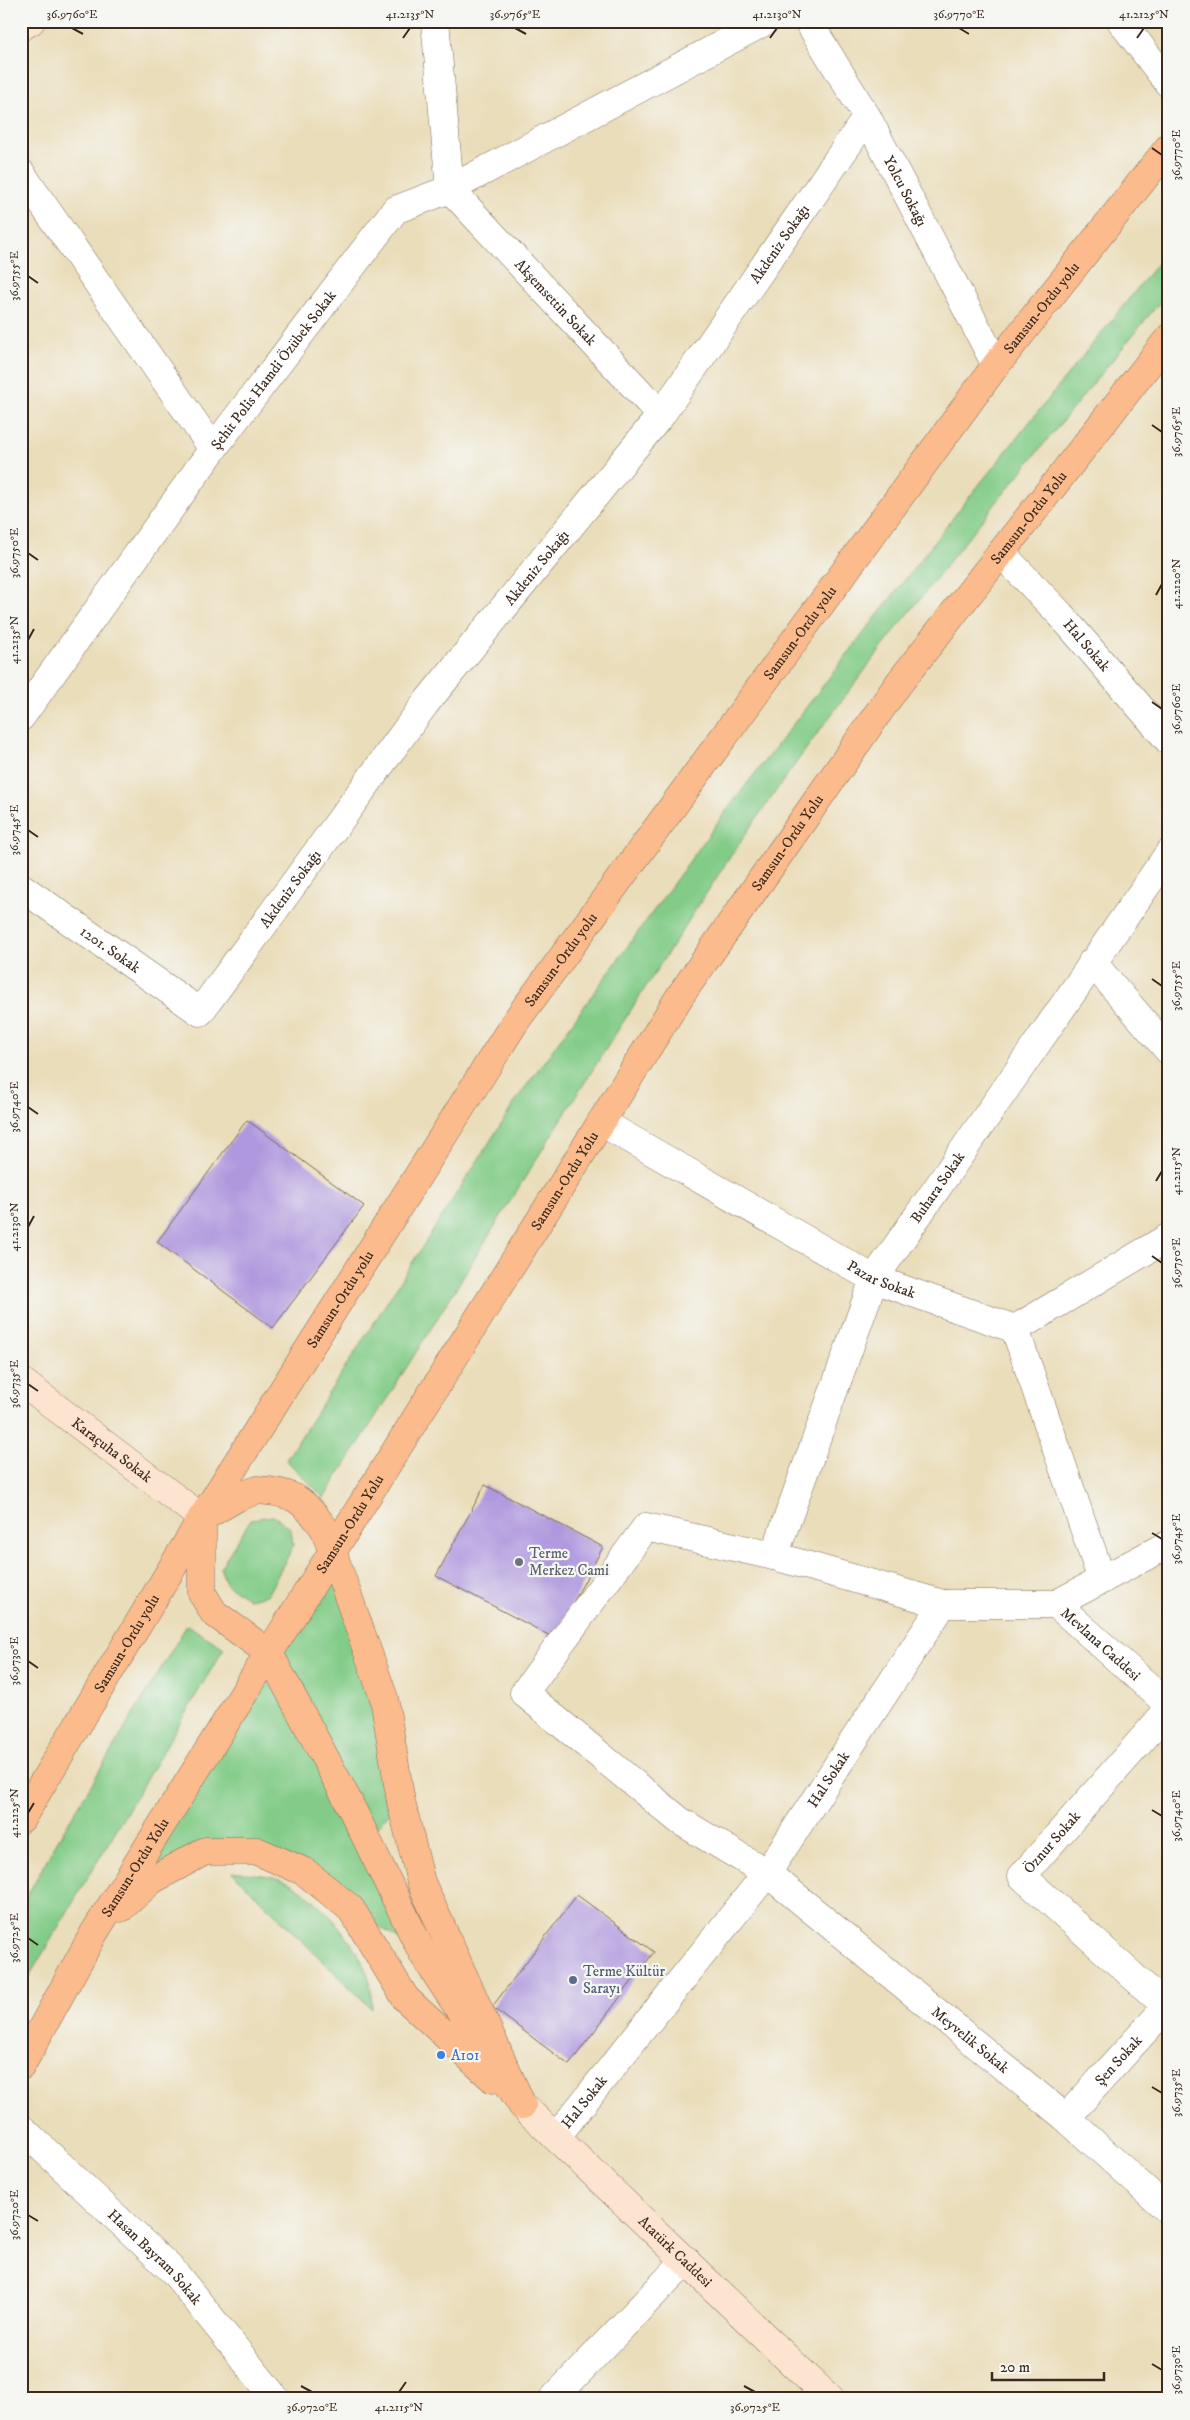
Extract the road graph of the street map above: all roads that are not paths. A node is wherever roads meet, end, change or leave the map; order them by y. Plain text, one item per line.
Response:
1 (31, 21) edge
2 (435, 21) edge
3 (766, 21) edge
4 (808, 21) edge
5 (1122, 21) edge
6 (21, 27) edge
7 (1169, 84) edge
8 (867, 117) junction
9 (1169, 147) edge
10 (22, 175) edge
11 (450, 189) junction
12 (1169, 338) edge
13 (996, 365) junction
14 (661, 415) junction
15 (213, 449) junction
16 (1001, 553) junction
17 (21, 717) edge
18 (1169, 741) edge
19 (1169, 853) edge
20 (21, 887) edge
21 (1092, 962) junction
22 (200, 1012) joint
23 (1169, 1051) edge
24 (601, 1122) junction
25 (1169, 1237) edge
26 (874, 1279) junction
27 (1015, 1329) junction
28 (21, 1381) edge
29 (202, 1518) junction
30 (1169, 1544) edge
31 (332, 1552) junction
32 (774, 1556) junction
33 (1102, 1580) junction
34 (943, 1604) junction
35 (1056, 1604) junction
36 (269, 1653) junction
37 (1169, 1704) edge
38 (1169, 1709) edge
39 (21, 1819) edge
40 (767, 1873) junction
41 (94, 1933) junction
42 (1167, 2005) edge
43 (21, 2066) edge
44 (522, 2105) junction
45 (1066, 2118) junction
46 (21, 2128) edge
47 (556, 2137) junction
48 (1169, 2211) edge
49 (686, 2260) junction
50 (276, 2399) edge
51 (553, 2399) edge
52 (830, 2399) edge

1 - 6 main road
2 - 11 street
3 - 11 street, Şehit Polis Hamdi Özübek Sokak
4 - 8 street, Yolcu Sokağı
5 - 7 street
8 - 13 street, Yolcu Sokağı
8 - 14 street, Akdeniz Sokağı
9 - 13 highway, Samsun-Ordu yolu
10 - 15 street
11 - 14 street, Akşemsettin Sokak
11 - 15 street, Şehit Polis Hamdi Özübek Sokak
12 - 16 highway, Samsun-Ordu Yolu
13 - 29 highway, Samsun-Ordu yolu
14 - 22 street, Akdeniz Sokağı
15 - 17 street, Şehit Polis Hamdi Özübek Sokak
16 - 18 street, Hal Sokak
16 - 24 highway, Samsun-Ordu Yolu
19 - 21 street, Buhara Sokak
20 - 22 street, 1201. Sokak
21 - 23 street
21 - 26 street, Buhara Sokak
24 - 26 street, Pazar Sokak
24 - 31 highway, Samsun-Ordu Yolu
25 - 27 street
26 - 27 street, Pazar Sokak
26 - 32 street, Buhara Sokak
27 - 33 street
28 - 29 main road, Karaçuha Sokak
29 - 31 highway
29 - 36 highway
29 - 39 highway, Samsun-Ordu yolu
30 - 33 street
31 - 36 highway, Samsun-Ordu Yolu
31 - 44 highway
32 - 34 street
32 - 40 street, Meyvelik Sokak
33 - 35 street
34 - 35 street
34 - 40 street, Hal Sokak
35 - 37 street, Mevlana Caddesi
36 - 41 highway, Samsun-Ordu Yolu
36 - 44 highway
38 - 42 street, Öznur Sokak
40 - 45 street, Meyvelik Sokak
40 - 47 street, Hal Sokak
41 - 43 highway, Samsun-Ordu Yolu
41 - 44 highway
42 - 45 street, Şen Sokak
44 - 47 main road, Atatürk Caddesi
45 - 48 street, Meyvelik Sokak
46 - 50 street, Hasan Bayram Sokak
47 - 49 main road, Atatürk Caddesi
49 - 51 street
49 - 52 main road, Atatürk Caddesi

